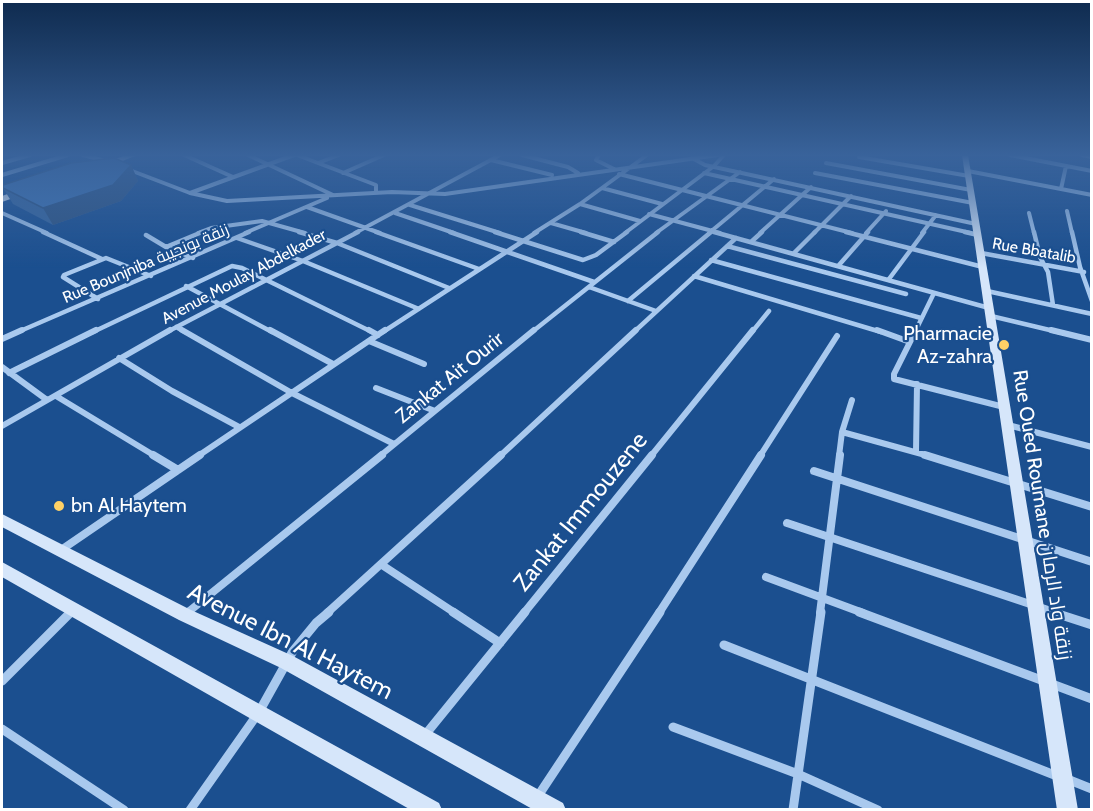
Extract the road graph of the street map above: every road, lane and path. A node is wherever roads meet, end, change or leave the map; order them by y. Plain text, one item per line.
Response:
1 (190, 193) edge
2 (327, 193) edge
3 (376, 193) joint
4 (380, 193) edge
5 (411, 193) edge
6 (433, 193) edge
7 (443, 193) edge
8 (595, 193) edge
9 (620, 193) edge
10 (676, 193) edge
11 (689, 193) edge
12 (713, 193) edge
13 (757, 193) edge
14 (792, 193) edge
15 (804, 193) edge
16 (837, 193) edge
17 (971, 193) edge
18 (429, 195) junction
19 (802, 195) junction
20 (333, 196) junction
21 (851, 196) junction
22 (705, 198) junction
23 (580, 204) junction
24 (662, 204) junction
25 (843, 204) junction
26 (410, 205) junction
27 (890, 205) junction
28 (741, 206) junction
29 (307, 207) junction
30 (1067, 211) dead end
31 (2, 213) edge
32 (395, 213) junction
33 (1029, 213) dead end
34 (650, 214) junction
35 (884, 214) junction
36 (936, 215) junction
37 (780, 216) junction
38 (640, 221) junction
39 (272, 222) junction
40 (673, 222) junction
41 (551, 223) junction
42 (928, 225) junction
43 (822, 226) junction
44 (368, 227) junction
45 (977, 230) junction
46 (710, 231) junction
47 (146, 235) dead end
48 (864, 237) junction
49 (237, 238) junction
50 (736, 238) junction
51 (524, 240) junction
52 (614, 242) junction
53 (751, 242) junction
54 (337, 243) junction
55 (727, 246) junction
56 (166, 247) junction
57 (913, 249) junction
58 (508, 251) junction
59 (794, 253) junction
60 (193, 258) junction
61 (102, 259) junction
62 (711, 260) junction
63 (982, 260) junction
64 (303, 261) junction
65 (1044, 264) junction
66 (839, 266) junction
67 (479, 269) junction
68 (1082, 269) junction
69 (1092, 269) edge
70 (151, 276) junction
71 (694, 276) junction
72 (889, 279) junction
73 (266, 281) junction
74 (592, 285) junction
75 (186, 286) junction
76 (449, 288) junction
77 (987, 291) junction
78 (934, 293) junction
79 (906, 294) dead end
80 (98, 299) junction
81 (628, 301) junction
82 (1092, 301) edge
83 (219, 304) junction
84 (1053, 305) junction
85 (419, 309) junction
86 (656, 310) junction
87 (769, 311) dead end
88 (990, 312) junction
89 (1092, 314) edge
90 (921, 318) junction
91 (176, 327) junction
92 (378, 335) junction
93 (837, 336) dead end
94 (2, 339) edge
95 (1092, 340) edge
96 (369, 341) junction
97 (910, 342) junction
98 (119, 358) junction
99 (333, 364) junction
100 (424, 364) dead end
101 (2, 367) edge
102 (9, 373) junction
103 (917, 384) junction
104 (376, 388) dead end
105 (292, 393) junction
106 (56, 396) junction
107 (47, 400) junction
108 (852, 400) dead end
109 (1005, 407) junction
110 (435, 411) junction
111 (1008, 425) junction
112 (2, 426) edge
113 (239, 427) junction
114 (842, 432) junction
115 (394, 444) junction
116 (1092, 447) edge
117 (916, 452) junction
118 (178, 470) junction
119 (814, 471) dead end
120 (836, 478) junction
121 (1017, 483) junction
122 (1092, 507) edge
123 (2, 520) edge
124 (787, 523) dead end
125 (831, 538) junction
126 (1026, 542) junction
127 (60, 551) junction
128 (1092, 562) edge
129 (382, 565) junction
130 (2, 569) edge
131 (766, 577) dead end
132 (822, 599) junction
133 (1036, 607) junction
134 (74, 610) junction
135 (185, 615) junction
136 (1092, 625) edge
137 (500, 642) junction
138 (724, 645) dead end
139 (288, 662) junction
140 (811, 678) junction
141 (2, 681) edge
142 (1048, 683) junction
143 (1092, 699) edge
144 (259, 712) junction
145 (673, 727) dead end
146 (2, 729) edge
147 (423, 737) junction
148 (798, 774) junction
149 (1063, 778) junction
150 (1092, 789) edge
151 (536, 799) junction
152 (124, 810) edge
153 (190, 810) edge
154 (432, 810) edge
155 (556, 810) edge
156 (793, 810) edge
157 (878, 810) edge
158 (1068, 810) edge

1 - 20 street
2 - 20 street
3 - 4 street
3 - 20 street
5 - 18 street
6 - 18 street, Avenue Moulay Abdelkader
7 - 18 street
8 - 23 street
9 - 24 street
10 - 24 street
11 - 22 street, Rue Bbatalib
12 - 22 street, Zankat Ait Ourir
13 - 28 street
14 - 19 street
15 - 19 street
16 - 21 street
17 - 45 street, Rue Oued Roumane زنقة واد الرمان
18 - 26 street, Avenue Moulay Abdelkader
19 - 25 street
19 - 37 street
20 - 29 street, Rue Bounjniba زنقة بونجيبة
21 - 25 street
21 - 27 street
22 - 28 street, Rue Bbatalib
22 - 40 street, Zankat Ait Ourir
23 - 38 street
23 - 41 street
24 - 34 street
25 - 35 street
25 - 43 street
26 - 32 street, Avenue Moulay Abdelkader
26 - 51 street
27 - 35 street
27 - 36 street
28 - 37 street, Rue Bbatalib
28 - 46 street
29 - 39 street, Rue Bounjniba زنقة بونجيبة
29 - 44 street
30 - 68 street
31 - 61 street
32 - 44 street, Avenue Moulay Abdelkader
32 - 58 street
33 - 65 street
34 - 38 street
34 - 40 street
35 - 42 street
35 - 48 street
36 - 42 street
36 - 45 street
37 - 43 street, Rue Bbatalib
37 - 53 street
38 - 52 street
39 - 49 street, Rue Bounjniba زنقة بونجيبة
39 - 54 street
39 - 56 street
40 - 46 street
40 - 74 street, Zankat Ait Ourir
41 - 51 street
41 - 52 street
42 - 45 street
42 - 57 street
43 - 48 street, Rue Bbatalib
43 - 59 street
44 - 54 street, Avenue Moulay Abdelkader
44 - 67 street
45 - 63 street, Rue Oued Roumane زنقة واد الرمان
46 - 50 street
46 - 81 street
47 - 56 street
48 - 57 street, Rue Bbatalib
48 - 66 street
49 - 60 street, Rue Bounjniba زنقة بونجيبة
49 - 64 street
50 - 53 street
50 - 55 street
51 - 52 street
51 - 58 street
53 - 59 street
54 - 64 street, Avenue Moulay Abdelkader
54 - 76 street
55 - 62 street
55 - 79 street
56 - 60 street
57 - 63 street, Rue Bbatalib
57 - 72 street
58 - 67 street
58 - 74 street
59 - 66 street
60 - 70 street, Rue Bounjniba زنقة بونجيبة
61 - 70 street
61 - 80 street
62 - 71 street
62 - 90 street
63 - 65 street, Rue Bbatalib
63 - 77 street, Rue Oued Roumane زنقة واد الرمان
64 - 73 street, Avenue Moulay Abdelkader
64 - 85 street
65 - 68 street, Rue Bbatalib
65 - 84 street
66 - 72 street
67 - 76 street
68 - 69 street, Rue Bbatalib
68 - 82 street
70 - 80 street, Rue Bounjniba زنقة بونجيبة
71 - 86 street
71 - 97 street
72 - 78 street
73 - 75 street
73 - 83 street, Avenue Moulay Abdelkader
73 - 92 street
74 - 81 street
74 - 110 street, Zankat Ait Ourir
75 - 83 street
75 - 102 street
76 - 85 street
77 - 84 street
77 - 88 street, Rue Oued Roumane زنقة واد الرمان
78 - 88 street
78 - 90 street
80 - 94 street, Rue Bounjniba زنقة بونجيبة
81 - 86 street
83 - 91 street, Avenue Moulay Abdelkader
83 - 99 street
84 - 89 street
85 - 92 street
86 - 129 street
87 - 137 street, Zankat Immouzene
88 - 95 street
88 - 109 street, Rue Oued Roumane زنقة واد الرمان
90 - 97 street
91 - 98 street, Avenue Moulay Abdelkader
91 - 105 street
92 - 96 street
93 - 151 street
96 - 99 street
96 - 100 street
97 - 103 street
98 - 106 street, Avenue Moulay Abdelkader
98 - 113 street
99 - 105 street
101 - 102 street
102 - 107 street
103 - 109 street
103 - 117 street
104 - 110 street
105 - 113 street
105 - 115 street
106 - 107 street, Avenue Moulay Abdelkader
106 - 118 street
107 - 112 street, Avenue Moulay Abdelkader
108 - 114 street
109 - 111 street, Rue Oued Roumane زنقة واد الرمان
110 - 115 street, Zankat Ait Ourir
111 - 116 street
111 - 121 street, Rue Oued Roumane زنقة واد الرمان
113 - 118 street
114 - 117 street
114 - 120 street
115 - 135 street, Zankat Ait Ourir
117 - 121 street
118 - 127 street
119 - 120 street
120 - 125 street
120 - 126 street
121 - 122 street
121 - 126 street, Rue Oued Roumane زنقة واد الرمان
123 - 127 street, Avenue Ibn Al Haytem
124 - 125 street
125 - 132 street
125 - 133 street
126 - 128 street
126 - 133 street, Rue Oued Roumane زنقة واد الرمان
127 - 135 street, Avenue Ibn Al Haytem
129 - 137 street
129 - 139 street
130 - 134 street
131 - 132 street
132 - 140 street
132 - 142 street
133 - 136 street
133 - 142 street, Rue Oued Roumane زنقة واد الرمان
134 - 141 street
134 - 144 street
135 - 139 street, Avenue Ibn Al Haytem
137 - 147 street, Zankat Immouzene
138 - 140 street
139 - 144 street
139 - 147 street, Avenue Ibn Al Haytem
140 - 148 street
140 - 149 street
142 - 143 street
142 - 149 street, Rue Oued Roumane زنقة واد الرمان
144 - 153 street
144 - 154 street
145 - 148 street
146 - 152 street
147 - 151 street, Avenue Ibn Al Haytem
148 - 156 street
148 - 157 street
149 - 150 street
149 - 158 street, Rue Oued Roumane زنقة واد الرمان
151 - 155 street, Avenue Ibn Al Haytem

